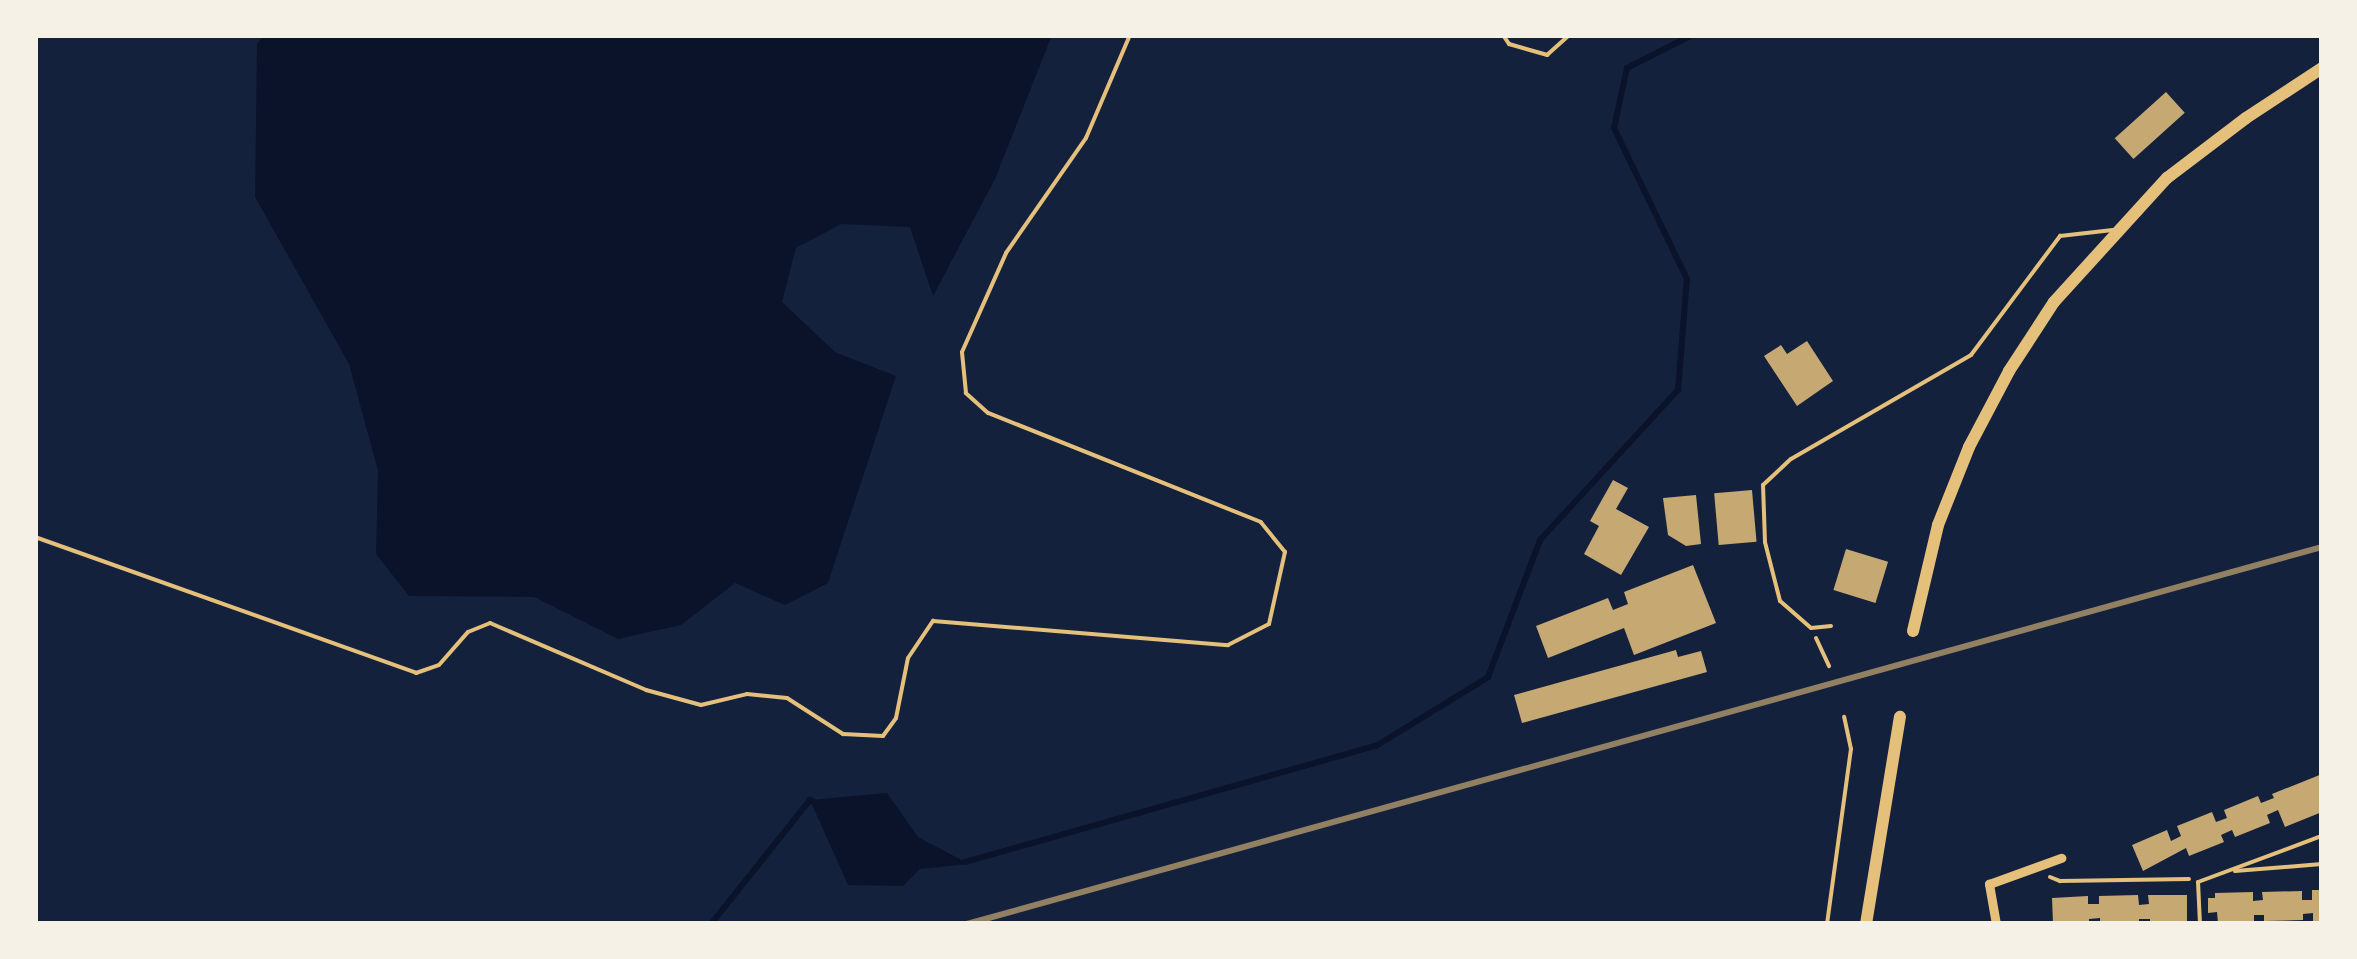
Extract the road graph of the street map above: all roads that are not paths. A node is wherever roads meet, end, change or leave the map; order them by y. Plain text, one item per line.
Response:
1 (1130, 35) edge
2 (1502, 35) edge
3 (1569, 35) edge
4 (2322, 68) edge
5 (2117, 230) junction
6 (35, 537) edge
7 (1831, 626) dead end
8 (1914, 631) dead end
9 (1900, 717) dead end
10 (2322, 836) edge
11 (2061, 858) dead end
12 (2322, 864) edge
13 (2230, 872) junction
14 (1866, 924) edge
15 (1996, 924) edge
16 (2200, 924) edge

1 - 6 lane
2 - 3 lane
4 - 5 main road
5 - 7 lane
5 - 8 main road
9 - 14 main road
10 - 13 lane
11 - 15 street
12 - 13 lane
13 - 16 lane

